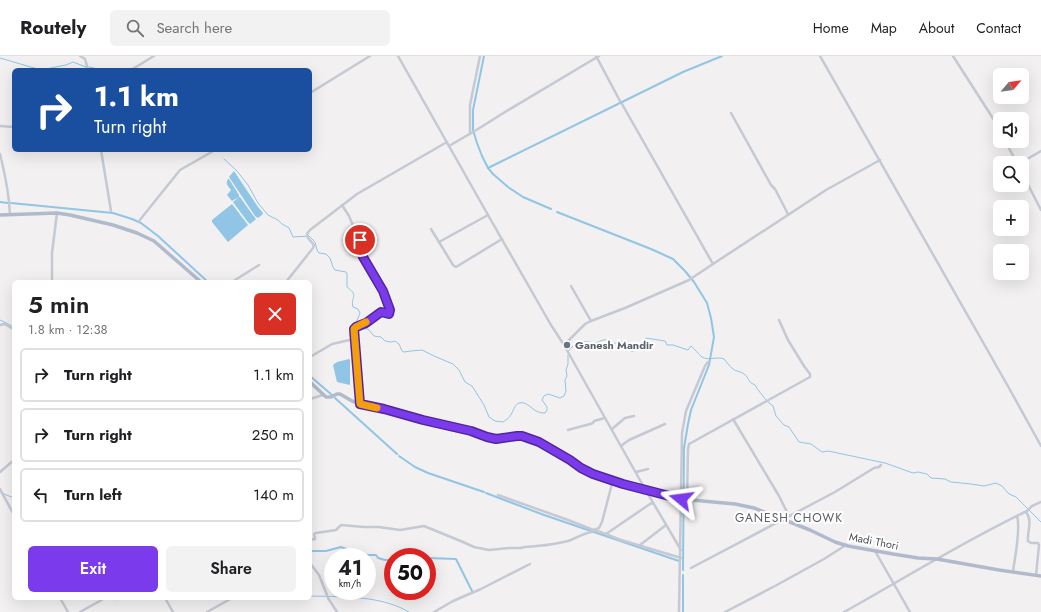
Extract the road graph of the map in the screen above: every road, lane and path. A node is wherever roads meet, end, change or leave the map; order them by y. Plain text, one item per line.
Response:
1 (80, 56) edge
2 (154, 56) edge
3 (370, 56) edge
4 (398, 56) edge
5 (480, 56) edge
6 (597, 56) edge
7 (826, 56) edge
8 (953, 56) edge
9 (821, 57) edge
10 (87, 68) edge
11 (134, 68) edge
12 (312, 92) edge
13 (620, 101) dead end
14 (622, 104) dead end
15 (731, 113) dead end
16 (993, 118) edge
17 (0, 126) edge
18 (12, 127) edge
19 (473, 132) junction
20 (447, 142) junction
21 (449, 146) junction
22 (1041, 151) edge
23 (102, 152) edge
24 (211, 152) edge
25 (0, 154) edge
26 (1029, 158) edge
27 (880, 160) junction
28 (1029, 187) edge
29 (342, 205) junction
30 (1041, 210) edge
31 (111, 211) dead end
32 (57, 213) junction
33 (10, 214) junction
34 (788, 214) junction
35 (0, 215) edge
36 (488, 215) junction
37 (139, 221) dead end
38 (431, 229) dead end
39 (502, 239) junction
40 (439, 242) junction
41 (713, 264) junction
42 (259, 265) dead end
43 (52, 280) edge
44 (199, 280) edge
45 (235, 280) edge
46 (288, 280) edge
47 (571, 286) dead end
48 (779, 320) dead end
49 (591, 321) junction
50 (0, 325) edge
51 (12, 328) edge
52 (354, 339) junction
53 (564, 345) junction
54 (312, 356) edge
55 (708, 362) dead end
56 (312, 384) edge
57 (323, 395) junction
58 (312, 398) edge
59 (360, 404) junction
60 (634, 416) dead end
61 (605, 418) junction
62 (733, 419) junction
63 (665, 424) dead end
64 (612, 429) junction
65 (568, 430) dead end
66 (622, 446) junction
67 (1041, 446) edge
68 (12, 462) edge
69 (881, 465) dead end
70 (648, 469) dead end
71 (0, 472) edge
72 (636, 472) junction
73 (613, 480) junction
74 (0, 489) edge
75 (645, 489) junction
76 (498, 496) dead end
77 (684, 499) junction
78 (1041, 502) edge
79 (653, 503) junction
80 (12, 511) edge
81 (1027, 512) junction
82 (789, 516) junction
83 (1017, 516) junction
84 (784, 519) junction
85 (666, 525) junction
86 (596, 531) junction
87 (592, 532) dead end
88 (606, 534) junction
89 (312, 540) edge
90 (639, 545) junction
91 (846, 545) junction
92 (681, 550) junction
93 (875, 551) junction
94 (680, 558) junction
95 (937, 559) junction
96 (530, 564) dead end
97 (312, 566) edge
98 (691, 568) dead end
99 (1013, 571) junction
100 (1036, 575) junction
101 (1041, 576) edge
102 (894, 584) junction
103 (61, 600) edge
104 (101, 600) edge
105 (166, 600) edge
106 (228, 600) edge
107 (68, 612) edge
108 (80, 612) edge
109 (173, 612) edge
110 (207, 612) edge
111 (337, 612) edge
112 (434, 612) edge
113 (679, 612) edge
114 (725, 612) edge
115 (844, 612) edge
116 (910, 612) edge

1 - 10 street
2 - 11 street
3 - 12 street
4 - 20 street
5 - 19 street
6 - 13 street
6 - 19 street
7 - 9 street
8 - 16 street
9 - 27 street
14 - 41 street
15 - 34 street
17 - 18 street
19 - 21 street
20 - 21 street
20 - 29 street
21 - 36 street
22 - 26 street
23 - 31 street
24 - 37 street
25 - 33 street
27 - 34 street
27 - 67 street
28 - 30 street
29 - 46 street
29 - 52 street
32 - 33 main road
32 - 43 street
32 - 44 main road
33 - 35 main road
34 - 41 street
36 - 39 street
36 - 40 street
38 - 40 street
39 - 40 street
39 - 53 street
41 - 49 street
42 - 45 street
47 - 49 street
48 - 62 street
49 - 53 street
50 - 51 street
52 - 54 street
52 - 59 street
53 - 61 street
55 - 77 street
56 - 57 main road
57 - 58 street
57 - 59 main road, Madi Thori
59 - 73 main road, Madi Thori
60 - 64 street
61 - 64 street
61 - 65 street
62 - 77 street
62 - 82 street
63 - 66 street
64 - 66 street
66 - 72 street
68 - 71 street
69 - 82 street
70 - 72 street
72 - 75 street
73 - 75 main road, Madi Thori
73 - 86 street
74 - 80 street
75 - 77 main road, Madi Thori
75 - 79 street
76 - 86 street
77 - 84 main road, Madi Thori
77 - 92 street
78 - 81 street
79 - 85 street
79 - 88 street
81 - 83 street
81 - 100 street
82 - 84 street
83 - 95 street
83 - 99 street
84 - 91 main road, Madi Thori
84 - 98 street
85 - 90 street
85 - 92 street
86 - 88 street
87 - 89 street
88 - 90 street
90 - 94 street
91 - 93 main road, Madi Thori
91 - 114 street
92 - 94 street
93 - 95 main road, Madi Thori
93 - 102 street
94 - 113 street
95 - 99 main road, Madi Thori
95 - 102 street
96 - 112 street
97 - 111 street
99 - 100 main road, Madi Thori
100 - 101 main road, Madi Thori
102 - 115 street
102 - 116 street
103 - 107 street
104 - 108 street
105 - 109 street
106 - 110 street

